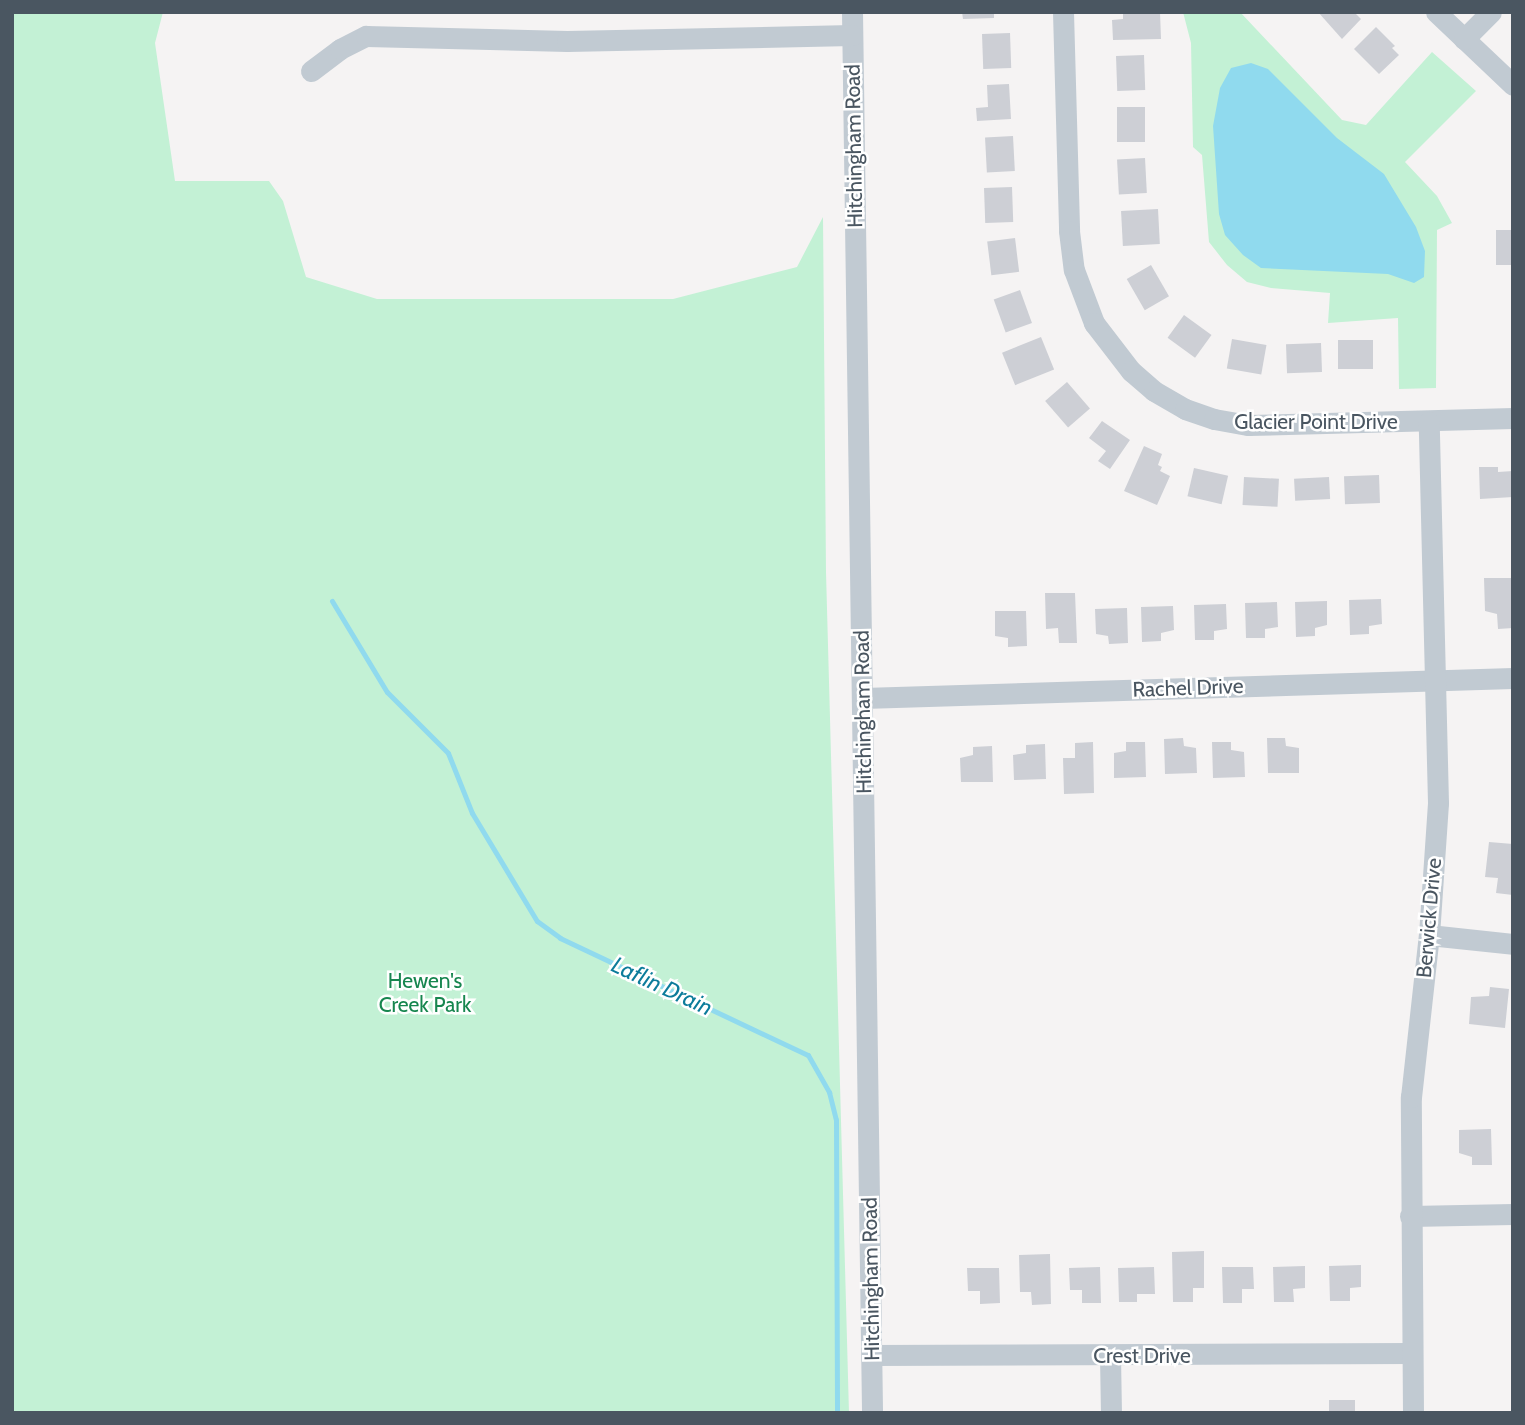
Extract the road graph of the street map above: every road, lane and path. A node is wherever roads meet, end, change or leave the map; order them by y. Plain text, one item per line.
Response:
1 (852, 12) edge
2 (1063, 12) edge
3 (1436, 12) edge
4 (1491, 12) edge
5 (852, 35) junction
6 (1464, 39) junction
7 (311, 71) dead end
8 (1513, 85) edge
9 (1513, 418) edge
10 (1429, 422) junction
11 (1513, 678) edge
12 (1435, 681) junction
13 (863, 698) junction
14 (1429, 935) junction
15 (1513, 944) edge
16 (1513, 1214) edge
17 (1410, 1216) junction
18 (1412, 1353) junction
19 (872, 1355) junction
20 (1110, 1356) junction
21 (872, 1413) edge
22 (1111, 1413) edge
23 (1413, 1413) edge

1 - 5 street, Hitchingham Road
2 - 10 street, Glacier Point Drive
3 - 6 street
4 - 6 street
5 - 7 street
5 - 13 street, Hitchingham Road
6 - 8 street
9 - 10 street, Glacier Point Drive
10 - 12 street, Berwick Drive
11 - 12 street, Rachel Drive
12 - 13 street, Rachel Drive
12 - 14 street, Berwick Drive
13 - 19 street, Hitchingham Road
14 - 15 street
14 - 17 street, Berwick Drive
16 - 17 street
17 - 18 street, Berwick Drive
18 - 20 street, Crest Drive
18 - 23 street, Berwick Drive
19 - 20 street, Crest Drive
19 - 21 street, Hitchingham Road
20 - 22 street

